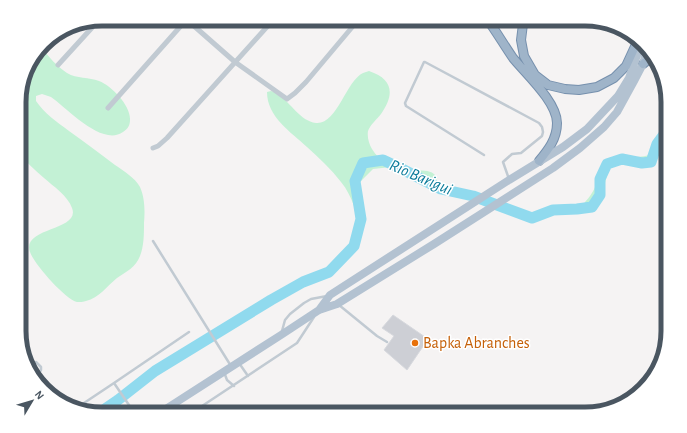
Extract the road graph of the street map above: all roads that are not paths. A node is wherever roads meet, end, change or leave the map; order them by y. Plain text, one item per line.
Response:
1 (181, 26) edge
2 (195, 26) edge
3 (268, 26) edge
4 (353, 26) edge
5 (492, 26) edge
6 (523, 26) edge
7 (93, 27) edge
8 (635, 45) edge
9 (639, 49) edge
10 (645, 56) edge
11 (648, 60) edge
12 (235, 62) junction
13 (642, 64) junction
14 (58, 65) dead end
15 (108, 108) dead end
16 (153, 148) dead end
17 (484, 155) dead end
18 (539, 162) junction
19 (509, 180) junction
20 (153, 241) dead end
21 (330, 295) junction
22 (337, 304) junction
23 (318, 310) junction
24 (189, 332) dead end
25 (281, 335) junction
26 (387, 342) dead end
27 (239, 362) junction
28 (33, 364) edge
29 (232, 367) junction
30 (224, 372) junction
31 (39, 373) edge
32 (248, 376) junction
33 (114, 383) junction
34 (234, 386) junction
35 (82, 404) edge
36 (130, 407) edge
37 (175, 407) edge
38 (201, 407) edge

1 - 15 street
2 - 12 street
3 - 12 street
4 - 12 street
5 - 18 highway
6 - 8 highway
7 - 14 street
9 - 18 main road
10 - 13 main road
11 - 13 highway
12 - 16 street
13 - 22 main road
17 - 19 lane
18 - 19 main road
19 - 21 main road
20 - 29 lane
21 - 23 main road
21 - 25 lane
22 - 23 main road
22 - 26 lane
23 - 25 main road
23 - 32 lane
24 - 33 lane
25 - 27 main road
27 - 29 main road
27 - 32 lane
28 - 31 lane
29 - 30 main road
30 - 34 lane
30 - 37 main road
32 - 34 lane
33 - 35 lane
33 - 36 lane
34 - 38 lane

